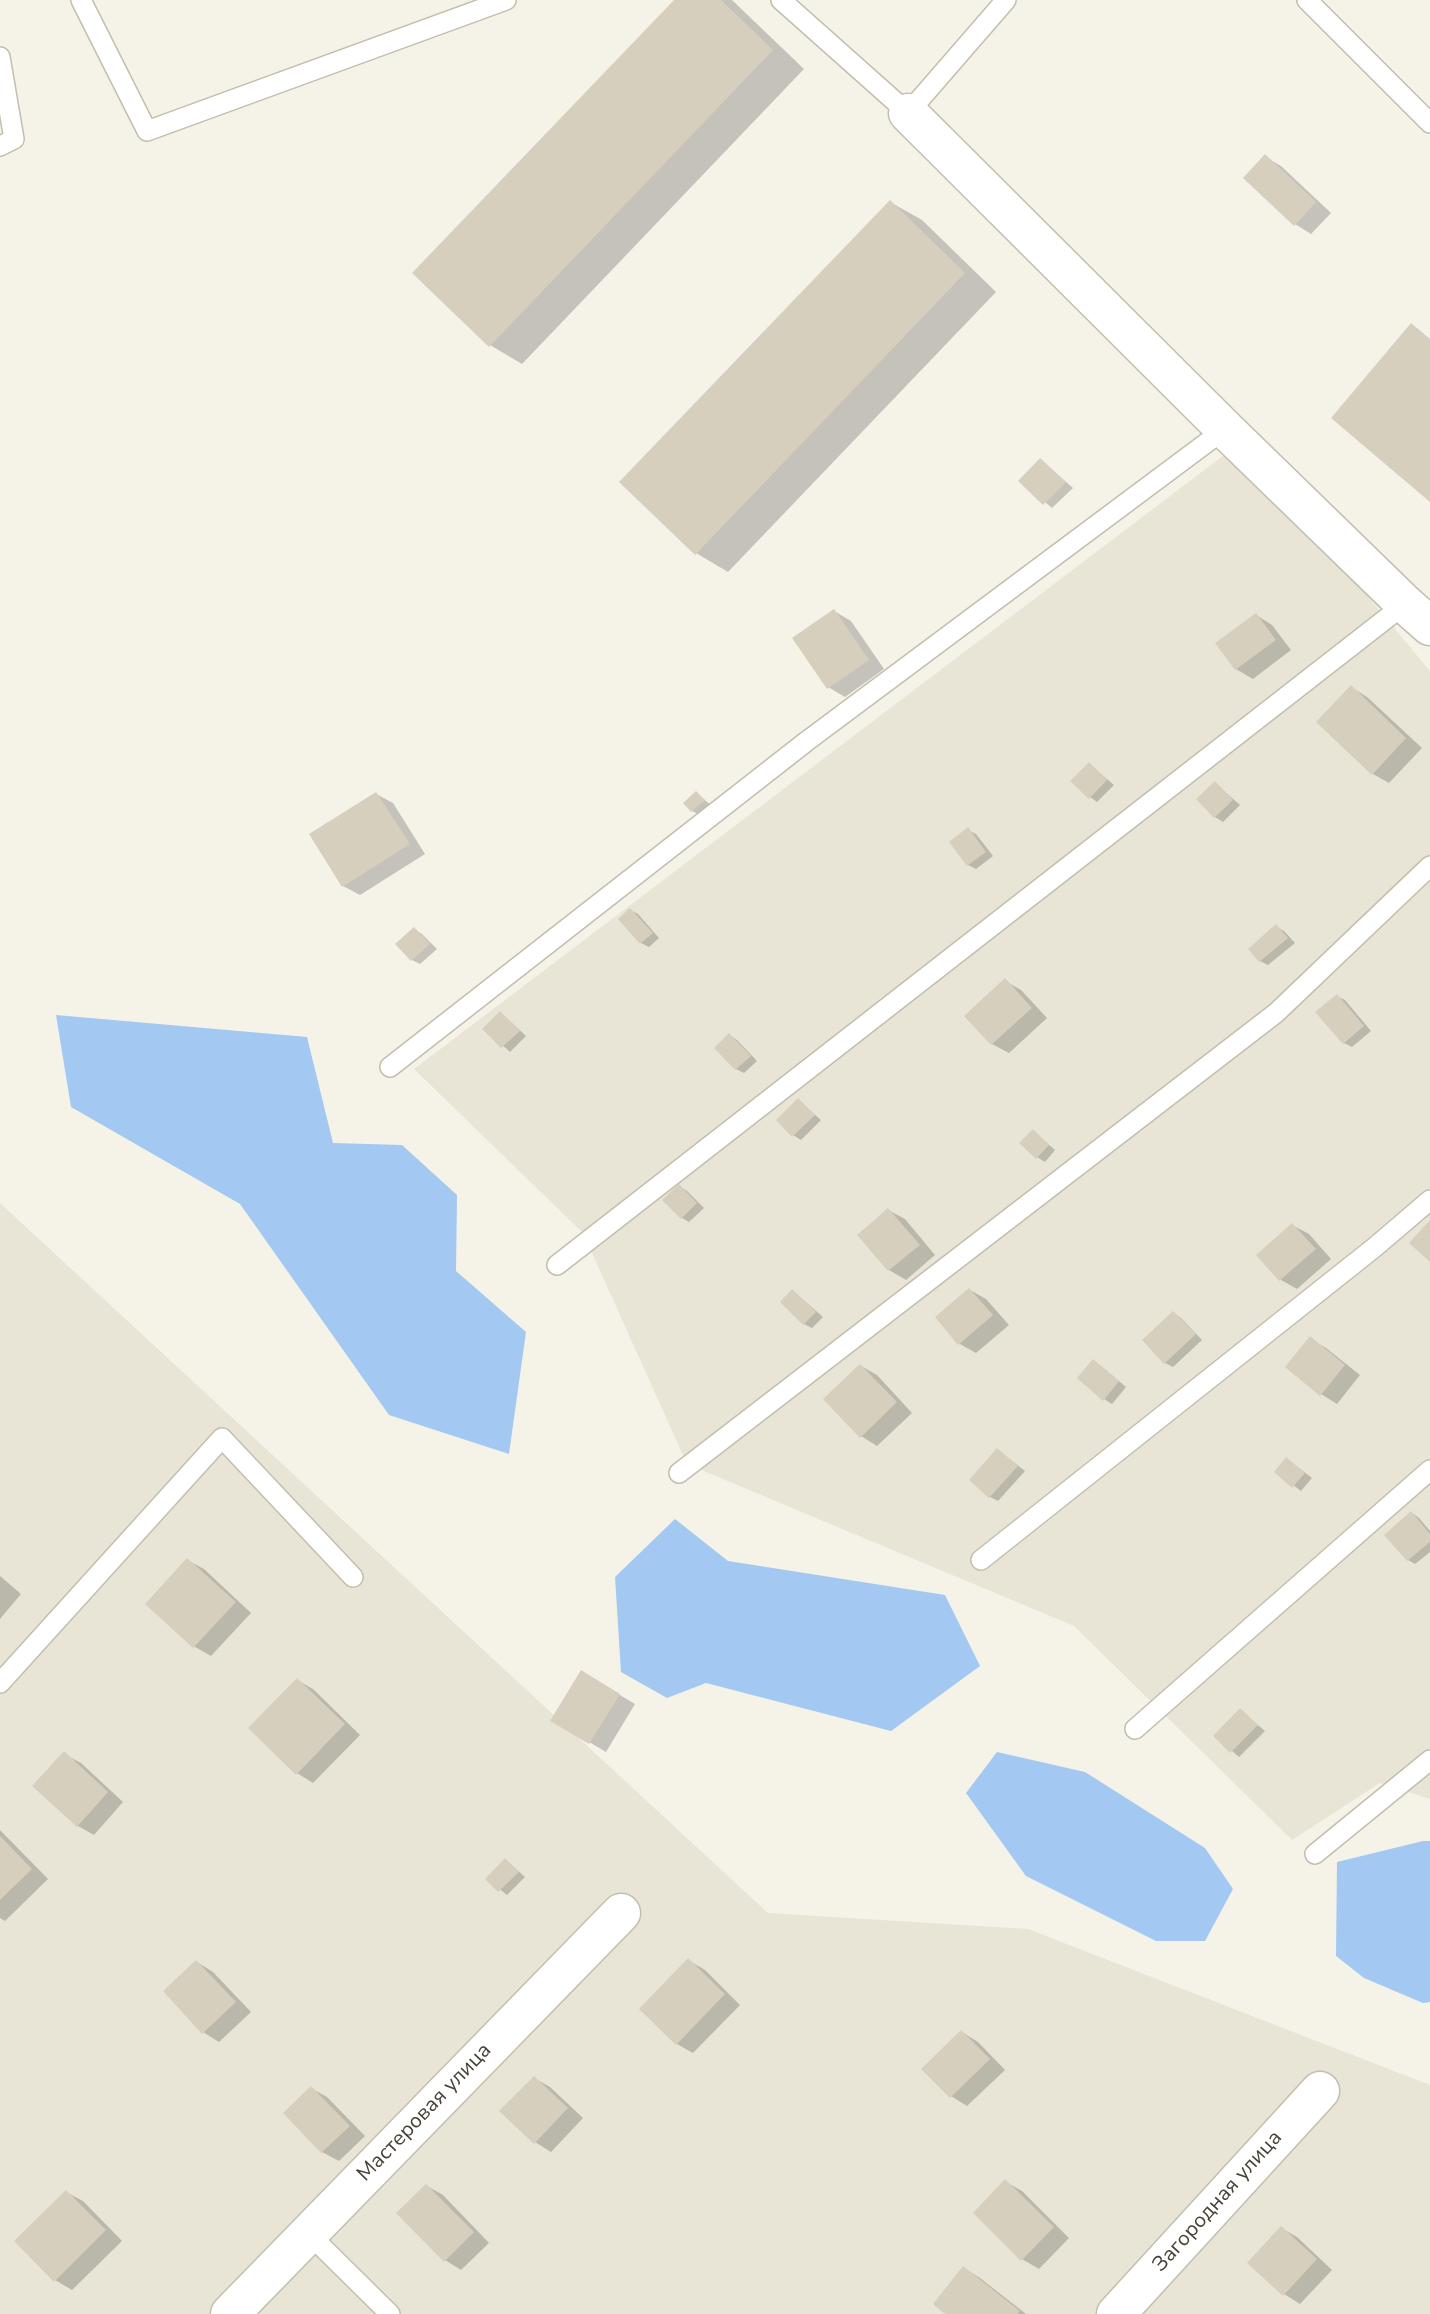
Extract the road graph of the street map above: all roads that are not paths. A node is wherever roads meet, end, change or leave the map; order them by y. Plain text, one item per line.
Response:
1 (81, 0) edge
2 (506, 0) edge
3 (781, 0) edge
4 (1006, 0) edge
5 (1307, 0) edge
6 (0, 57) edge
7 (908, 113) junction
8 (1430, 123) edge
9 (0, 146) edge
10 (1225, 429) junction
11 (1417, 615) edge
12 (1430, 866) edge
13 (390, 1067) dead end
14 (1430, 1200) edge
15 (557, 1265) dead end
16 (1430, 1470) edge
17 (680, 1473) dead end
18 (981, 1560) dead end
19 (353, 1577) dead end
20 (0, 1684) edge
21 (1135, 1729) dead end
22 (1430, 1760) edge
23 (1315, 1854) dead end
24 (621, 1913) dead end
25 (1320, 2091) dead end
26 (308, 2233) junction
27 (230, 2314) edge
28 (390, 2314) edge
29 (1115, 2314) edge

1 - 2 lane
3 - 7 lane
4 - 7 lane
5 - 8 lane
6 - 9 lane
7 - 10 street
10 - 11 street
10 - 13 lane
11 - 15 lane
12 - 17 lane
14 - 18 lane
16 - 21 lane
19 - 20 lane
22 - 23 lane
24 - 26 street, Мастеровая улица
25 - 29 street, Загородная улица
26 - 27 street, Мастеровая улица
26 - 28 lane

